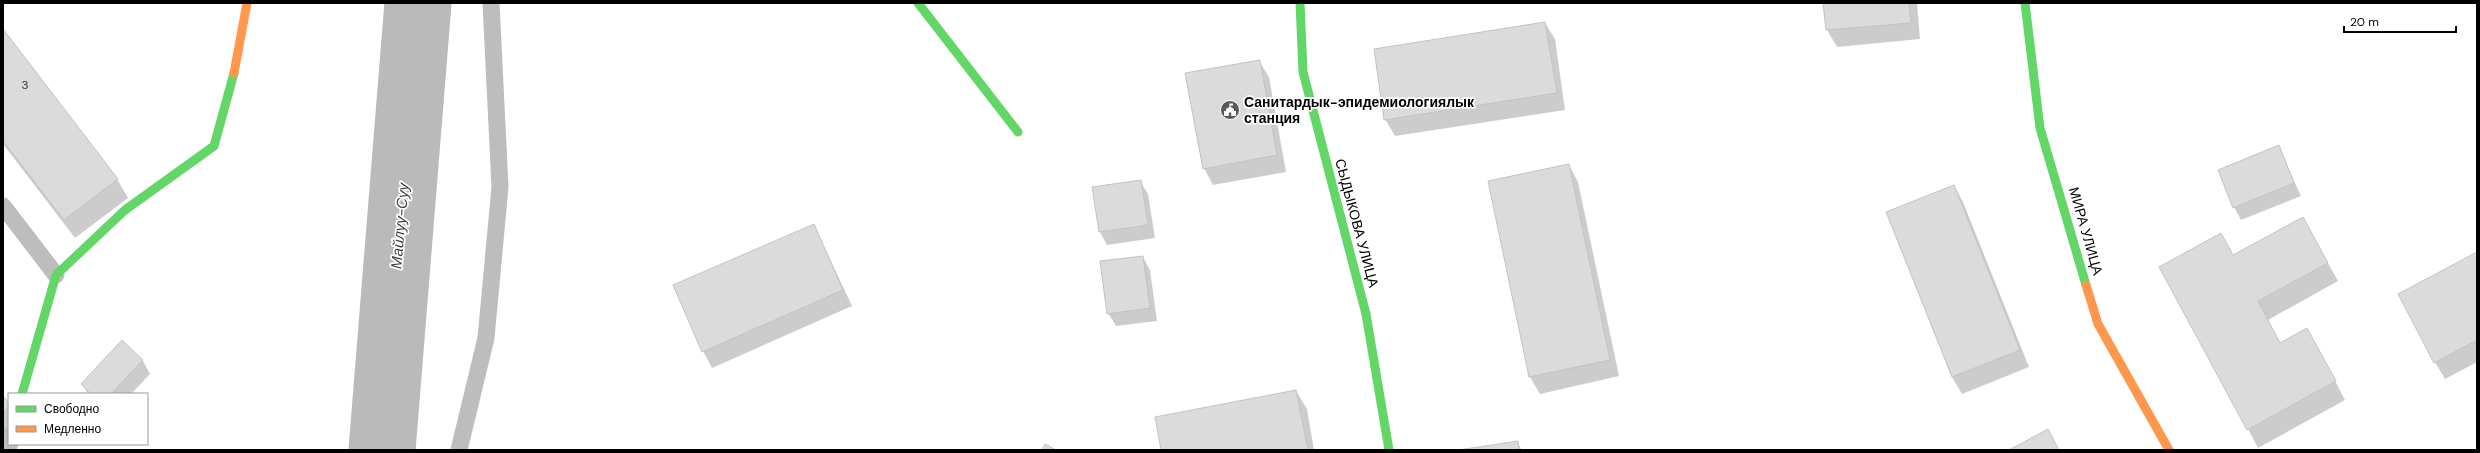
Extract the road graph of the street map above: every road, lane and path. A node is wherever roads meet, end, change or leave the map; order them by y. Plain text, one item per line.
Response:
1 (247, 3) edge
2 (491, 3) edge
3 (918, 3) edge
4 (1300, 3) edge
5 (2025, 3) edge
6 (1018, 132) dead end
7 (3, 206) edge
8 (56, 275) junction
9 (22, 393) edge
10 (459, 450) edge
11 (1389, 450) edge
12 (2169, 450) edge

1 - 8 street
2 - 10 lane
3 - 6 street
4 - 11 street, СЫДЫКОВА УЛИЦА
5 - 12 street, МИРА УЛИЦА
7 - 8 lane
8 - 9 street

